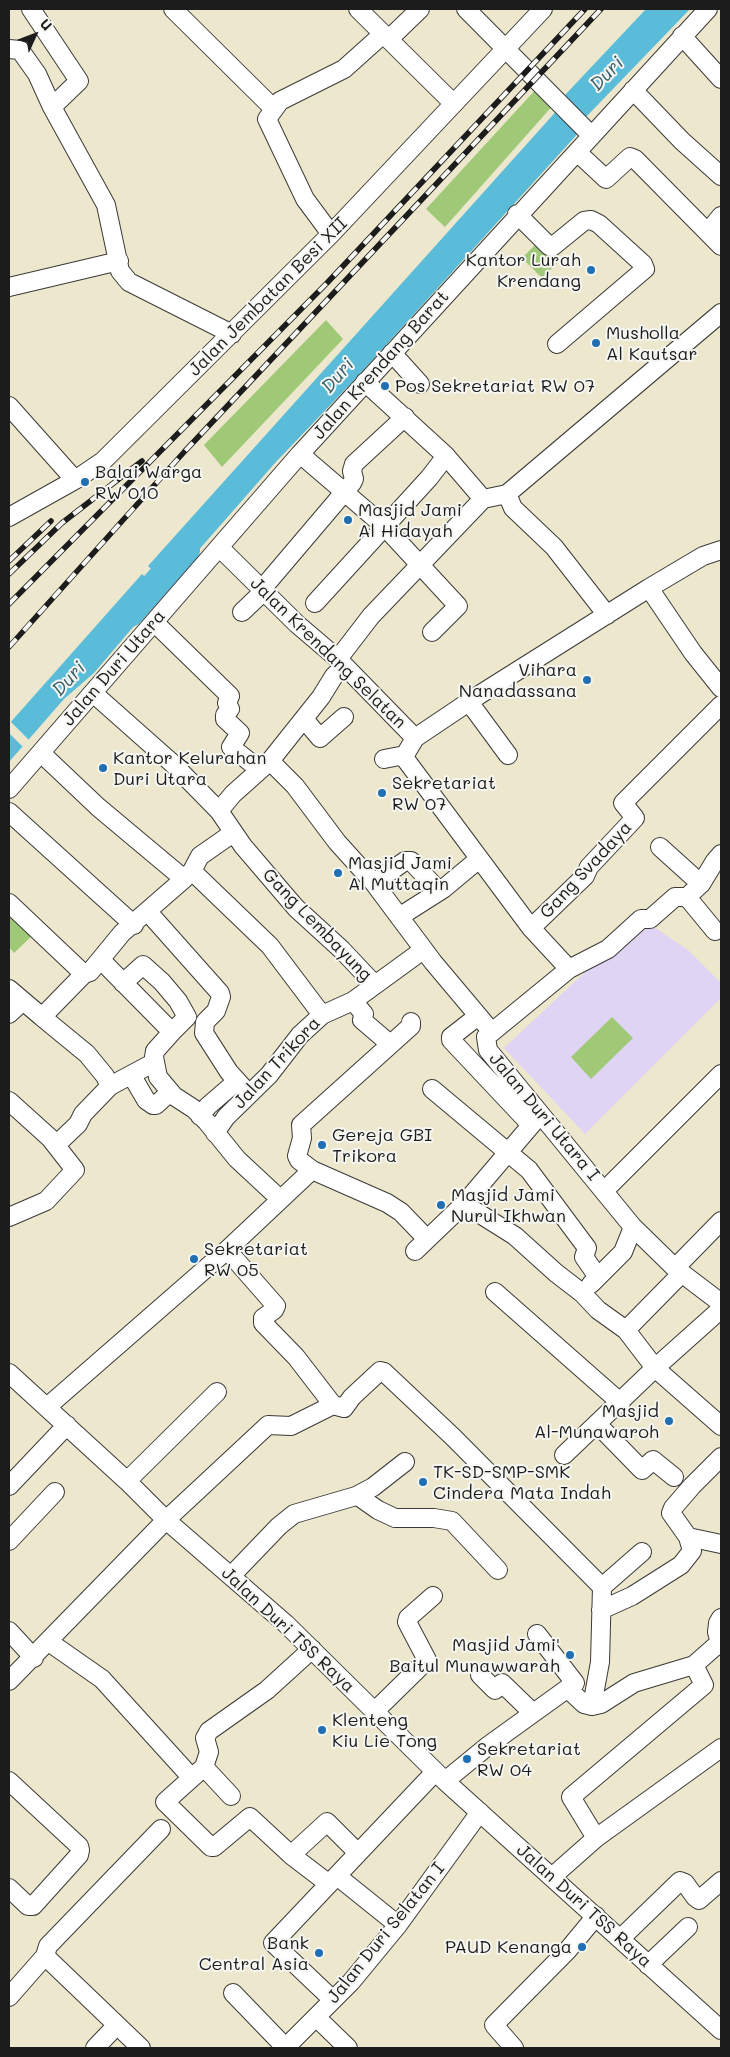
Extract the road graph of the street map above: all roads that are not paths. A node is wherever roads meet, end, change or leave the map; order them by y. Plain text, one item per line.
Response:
1 (31, 9) edge
2 (358, 9) edge
3 (420, 9) edge
4 (466, 9) edge
5 (543, 9) edge
6 (708, 9) edge
7 (716, 9) edge
8 (179, 10) edge
9 (721, 14) edge
10 (386, 36) junction
11 (682, 36) junction
12 (505, 48) junction
13 (9, 50) edge
14 (721, 79) edge
15 (633, 90) junction
16 (453, 103) junction
17 (52, 107) junction
18 (273, 108) junction
19 (588, 131) junction
20 (577, 152) junction
21 (721, 176) edge
22 (517, 214) junction
23 (721, 216) edge
24 (708, 232) junction
25 (331, 234) junction
26 (721, 246) edge
27 (119, 261) junction
28 (9, 287) edge
29 (721, 313) edge
30 (232, 334) junction
31 (557, 344) dead end
32 (392, 353) junction
33 (366, 382) junction
34 (420, 384) dead end
35 (9, 406) edge
36 (405, 416) junction
37 (300, 454) junction
38 (446, 456) junction
39 (75, 480) junction
40 (344, 493) junction
41 (507, 494) junction
42 (483, 498) junction
43 (9, 517) edge
44 (384, 526) junction
45 (219, 546) junction
46 (721, 550) edge
47 (421, 565) junction
48 (649, 588) junction
49 (263, 590) junction
50 (315, 603) dead end
51 (242, 612) dead end
52 (606, 615) junction
53 (154, 622) junction
54 (432, 632) dead end
55 (341, 662) junction
56 (721, 688) edge
57 (93, 693) junction
58 (469, 702) junction
59 (721, 705) edge
60 (344, 717) dead end
61 (304, 719) junction
62 (415, 738) junction
63 (41, 753) junction
64 (405, 755) junction
65 (508, 755) dead end
66 (384, 759) dead end
67 (265, 766) junction
68 (9, 789) edge
69 (219, 811) junction
70 (9, 812) edge
71 (233, 832) junction
72 (660, 846) dead end
73 (721, 854) edge
74 (479, 859) junction
75 (188, 875) junction
76 (374, 883) junction
77 (701, 884) junction
78 (438, 890) junction
79 (687, 896) junction
80 (9, 903) edge
81 (148, 912) junction
82 (400, 917) junction
83 (134, 925) junction
84 (531, 928) junction
85 (715, 931) dead end
86 (423, 950) junction
87 (101, 960) junction
88 (569, 969) junction
89 (84, 974) junction
90 (123, 983) junction
91 (375, 985) junction
92 (9, 989) edge
93 (353, 1000) junction
94 (23, 1001) junction
95 (9, 1014) edge
96 (322, 1015) junction
97 (478, 1016) junction
98 (42, 1017) junction
99 (411, 1022) dead end
100 (491, 1031) junction
101 (172, 1032) junction
102 (390, 1044) junction
103 (153, 1063) junction
104 (721, 1074) edge
105 (132, 1076) junction
106 (237, 1081) junction
107 (110, 1086) junction
108 (432, 1089) dead end
109 (170, 1092) junction
110 (249, 1094) junction
111 (9, 1101) edge
112 (200, 1116) junction
113 (535, 1120) junction
114 (215, 1133) junction
115 (56, 1146) junction
116 (509, 1152) junction
117 (312, 1170) junction
118 (605, 1190) junction
119 (280, 1199) junction
120 (464, 1204) junction
121 (9, 1217) edge
122 (721, 1221) edge
123 (633, 1227) junction
124 (227, 1250) junction
125 (679, 1270) junction
126 (598, 1277) junction
127 (495, 1292) dead end
128 (582, 1292) junction
129 (721, 1304) edge
130 (721, 1309) edge
131 (626, 1330) junction
132 (655, 1368) junction
133 (9, 1373) edge
134 (217, 1392) dead end
135 (621, 1403) junction
136 (333, 1405) junction
137 (48, 1407) junction
138 (597, 1424) junction
139 (67, 1425) junction
140 (721, 1426) edge
141 (564, 1456) dead end
142 (721, 1456) edge
143 (405, 1462) dead end
144 (674, 1477) dead end
145 (127, 1481) junction
146 (9, 1486) edge
147 (55, 1492) dead end
148 (358, 1496) junction
149 (166, 1520) junction
150 (688, 1536) junction
151 (9, 1541) edge
152 (720, 1542) edge
153 (642, 1552) dead end
154 (498, 1570) dead end
155 (230, 1576) junction
156 (602, 1586) junction
157 (433, 1596) dead end
158 (601, 1610) junction
159 (721, 1618) edge
160 (9, 1631) edge
161 (537, 1634) dead end
162 (49, 1642) junction
163 (720, 1645) edge
164 (312, 1649) junction
165 (34, 1658) junction
166 (694, 1665) junction
167 (480, 1675) dead end
168 (9, 1681) edge
169 (568, 1689) junction
170 (592, 1706) junction
171 (375, 1712) junction
172 (533, 1714) junction
173 (721, 1748) edge
174 (197, 1772) junction
175 (440, 1776) junction
176 (9, 1781) edge
177 (231, 1796) dead end
178 (480, 1812) junction
179 (161, 1829) dead end
180 (596, 1838) junction
181 (357, 1852) junction
182 (291, 1855) junction
183 (553, 1876) junction
184 (333, 1880) junction
185 (721, 1881) edge
186 (9, 1888) edge
187 (596, 1916) junction
188 (398, 1924) junction
189 (688, 1927) dead end
190 (620, 1939) junction
191 (45, 1956) junction
192 (648, 1964) junction
193 (233, 1993) dead end
194 (9, 1997) edge
195 (333, 2000) junction
196 (317, 2018) junction
197 (117, 2025) junction
198 (721, 2030) edge
199 (95, 2048) edge
200 (141, 2048) edge
201 (285, 2048) edge
202 (348, 2048) edge
203 (514, 2048) edge

1 - 17 street
2 - 10 street
3 - 10 street
4 - 12 street
5 - 12 street, Jalan Jembatan Besi XII
6 - 11 street, Jalan Krendang Barat
7 - 9 street
8 - 18 street
10 - 16 street
10 - 18 street
11 - 14 street
11 - 15 street, Jalan Krendang Barat
12 - 16 street, Jalan Jembatan Besi XII
12 - 19 street
13 - 17 street
15 - 19 street, Jalan Krendang Barat
15 - 21 street
16 - 25 street, Jalan Jembatan Besi XII
17 - 27 street
18 - 25 street
19 - 20 street, Jalan Krendang Barat
20 - 22 street, Jalan Krendang Barat
20 - 24 street
22 - 31 street
22 - 32 street, Jalan Krendang Barat
23 - 24 street
24 - 26 street
25 - 30 street, Jalan Jembatan Besi XII
27 - 28 street
27 - 30 street
29 - 41 street
30 - 39 street, Jalan Jembatan Besi XII
32 - 33 street, Jalan Krendang Barat
32 - 34 street
33 - 36 street
33 - 37 street, Jalan Krendang Barat
35 - 39 street
36 - 38 street
36 - 40 street
37 - 40 street
37 - 45 street, Jalan Krendang Barat
38 - 42 street
38 - 44 street
39 - 43 street, Jalan Jembatan Besi XII
40 - 44 street
40 - 49 street
41 - 42 street
41 - 52 street
42 - 47 street
44 - 47 street
44 - 50 street
45 - 49 street, Jalan Krendang Selatan
45 - 53 street, Jalan Duri Utara
46 - 48 street, Jalan Krendang Selatan
47 - 54 street
47 - 55 street
48 - 52 street, Jalan Krendang Selatan
48 - 56 street
49 - 51 street
49 - 55 street, Jalan Krendang Selatan
52 - 58 street, Jalan Krendang Selatan
53 - 57 street, Jalan Duri Utara
53 - 67 street
55 - 61 street
55 - 62 street, Jalan Krendang Selatan
57 - 63 street, Jalan Duri Utara
57 - 69 street, Gang Lembayung
58 - 62 street, Jalan Krendang Selatan
58 - 65 street
59 - 84 street, Gang Svadaya
60 - 61 street
61 - 67 street
62 - 64 street
63 - 68 street, Jalan Duri Utara
63 - 75 street
64 - 66 street
64 - 74 street
67 - 69 street
67 - 76 street
69 - 71 street, Gang Lembayung
70 - 83 street
71 - 75 street
71 - 91 street, Gang Lembayung
72 - 77 street
73 - 77 street, Jalan Duri Utara I
74 - 78 street
74 - 84 street
75 - 81 street
75 - 96 street
76 - 78 street
76 - 82 street
77 - 79 street, Jalan Duri Utara I
78 - 82 street
79 - 85 street
79 - 88 street, Jalan Duri Utara I
80 - 89 street
81 - 83 street
81 - 106 street
82 - 86 street
83 - 87 street
84 - 88 street
86 - 91 street, Jalan Trikora
86 - 97 street
87 - 89 street
87 - 90 street
88 - 100 street, Jalan Duri Utara I
89 - 98 street
90 - 101 street
90 - 101 street
91 - 93 street, Jalan Trikora
92 - 94 street
93 - 96 street, Jalan Trikora
93 - 102 street
94 - 95 street
94 - 98 street
96 - 110 street, Jalan Trikora
97 - 100 street
97 - 113 street
98 - 107 street
99 - 102 street
100 - 113 street, Jalan Duri Utara I
101 - 103 street
102 - 117 street
103 - 105 street
103 - 109 street
104 - 118 street
105 - 107 street
105 - 109 street
106 - 110 street
106 - 112 street
107 - 115 street
108 - 116 street
109 - 112 street
110 - 114 street, Jalan Trikora
111 - 115 street
112 - 114 street
113 - 116 street
113 - 118 street, Jalan Duri Utara I
114 - 119 street
115 - 121 street
116 - 120 street
116 - 126 street
117 - 119 street
117 - 120 street
118 - 123 street, Jalan Duri Utara I
119 - 124 street
120 - 128 street
122 - 125 street
123 - 125 street, Jalan Duri Utara I
123 - 126 street
124 - 136 street
124 - 137 street
125 - 129 street, Jalan Duri Utara I
125 - 131 street
126 - 128 street
127 - 135 street
128 - 131 street
130 - 132 street
131 - 132 street
132 - 135 street
132 - 140 street
133 - 137 street, Jalan Duri TSS Raya
134 - 145 street
135 - 138 street
136 - 149 street
136 - 156 street
137 - 139 street, Jalan Duri TSS Raya
138 - 141 street
138 - 144 street
139 - 145 street, Jalan Duri TSS Raya
139 - 146 street
142 - 150 street
143 - 148 street
145 - 149 street, Jalan Duri TSS Raya
147 - 151 street
148 - 154 street
148 - 155 street
149 - 155 street, Jalan Duri TSS Raya
149 - 162 street
150 - 152 street
150 - 158 street
153 - 156 street
155 - 164 street, Jalan Duri TSS Raya
156 - 158 street
157 - 171 street
158 - 170 street
159 - 163 street
160 - 165 street
161 - 169 street
162 - 165 street
162 - 174 street
163 - 166 street
164 - 171 street, Jalan Duri TSS Raya
164 - 174 street
165 - 168 street
166 - 170 street
166 - 180 street
167 - 172 street
169 - 170 street
169 - 172 street
171 - 175 street, Jalan Duri TSS Raya
172 - 175 street
173 - 180 street
174 - 177 street
174 - 182 street
175 - 178 street, Jalan Duri TSS Raya
175 - 181 street
176 - 186 street
178 - 183 street, Jalan Duri TSS Raya
178 - 188 street, Jalan Duri Selatan I
179 - 191 street
180 - 183 street
181 - 182 street
181 - 184 street
182 - 184 street
183 - 187 street, Jalan Duri TSS Raya
184 - 188 street
184 - 195 street
185 - 190 street
187 - 190 street, Jalan Duri TSS Raya
187 - 203 street
188 - 195 street, Jalan Duri Selatan I
189 - 192 street
190 - 192 street, Jalan Duri TSS Raya
191 - 194 street
191 - 197 street
192 - 198 street, Jalan Duri TSS Raya
193 - 201 street
195 - 196 street, Jalan Duri Selatan I
196 - 201 street, Jalan Duri Selatan I
196 - 202 street
197 - 199 street
197 - 200 street

